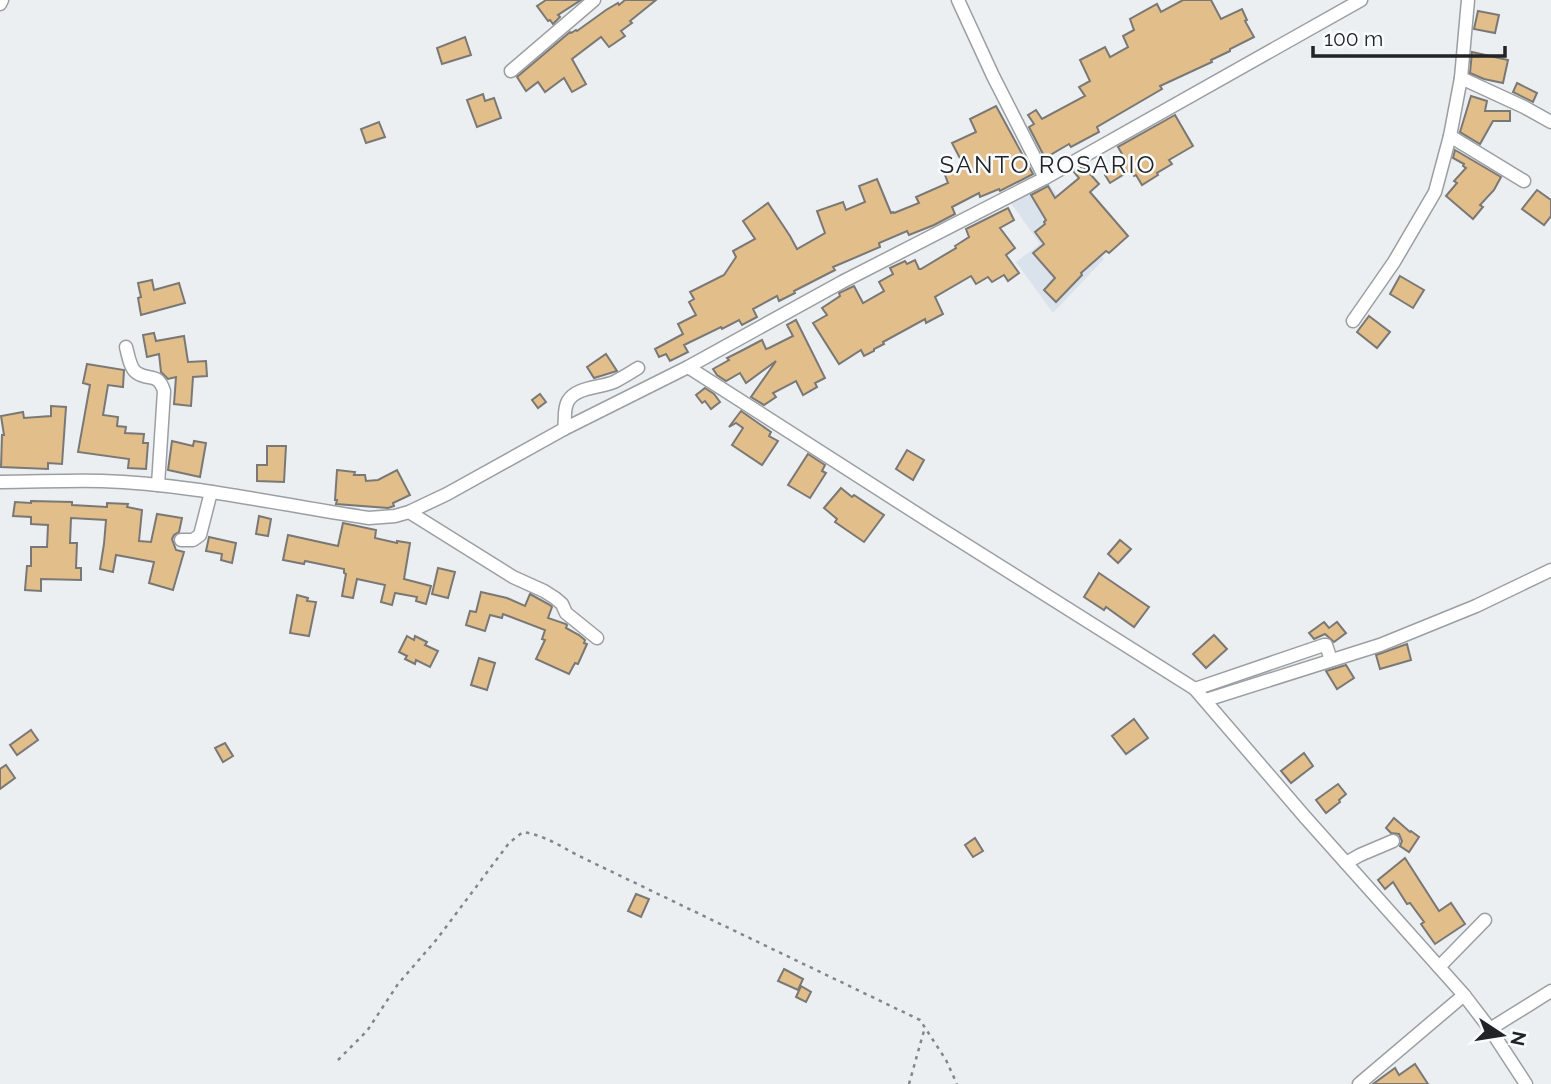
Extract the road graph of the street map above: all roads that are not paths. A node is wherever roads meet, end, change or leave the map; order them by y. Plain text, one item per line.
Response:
1 (594, 0) edge
2 (958, 0) edge
3 (1362, 0) edge
4 (1468, 0) edge
5 (511, 71) dead end
6 (1461, 78) junction
7 (1551, 122) edge
8 (1450, 136) junction
9 (1045, 178) junction
10 (1524, 181) dead end
11 (1353, 321) dead end
12 (125, 347) dead end
13 (688, 367) junction
14 (638, 368) dead end
15 (564, 429) junction
16 (0, 482) edge
17 (158, 485) junction
18 (211, 492) junction
19 (409, 512) junction
20 (181, 540) dead end
21 (1551, 570) edge
22 (597, 638) dead end
23 (1331, 660) junction
24 (1195, 689) junction
25 (1206, 700) junction
26 (1394, 841) dead end
27 (1346, 863) junction
28 (1485, 920) dead end
29 (1439, 967) junction
30 (1551, 991) edge
31 (1464, 995) junction
32 (1490, 1029) junction
33 (1359, 1084) edge
34 (1527, 1084) edge

1 - 5 street
2 - 9 street
3 - 9 street
4 - 6 street
6 - 7 street
6 - 8 street
8 - 10 street
8 - 11 street
9 - 13 street
12 - 17 street
13 - 15 street
13 - 24 street
14 - 15 street
15 - 19 street
16 - 17 street
17 - 18 street
18 - 19 street
18 - 20 street
19 - 22 street
21 - 23 street
23 - 24 street
23 - 25 street
24 - 25 street
25 - 27 street
26 - 27 street
27 - 29 street
28 - 29 street
29 - 31 street
30 - 32 street
31 - 32 street
31 - 33 street
32 - 34 street

